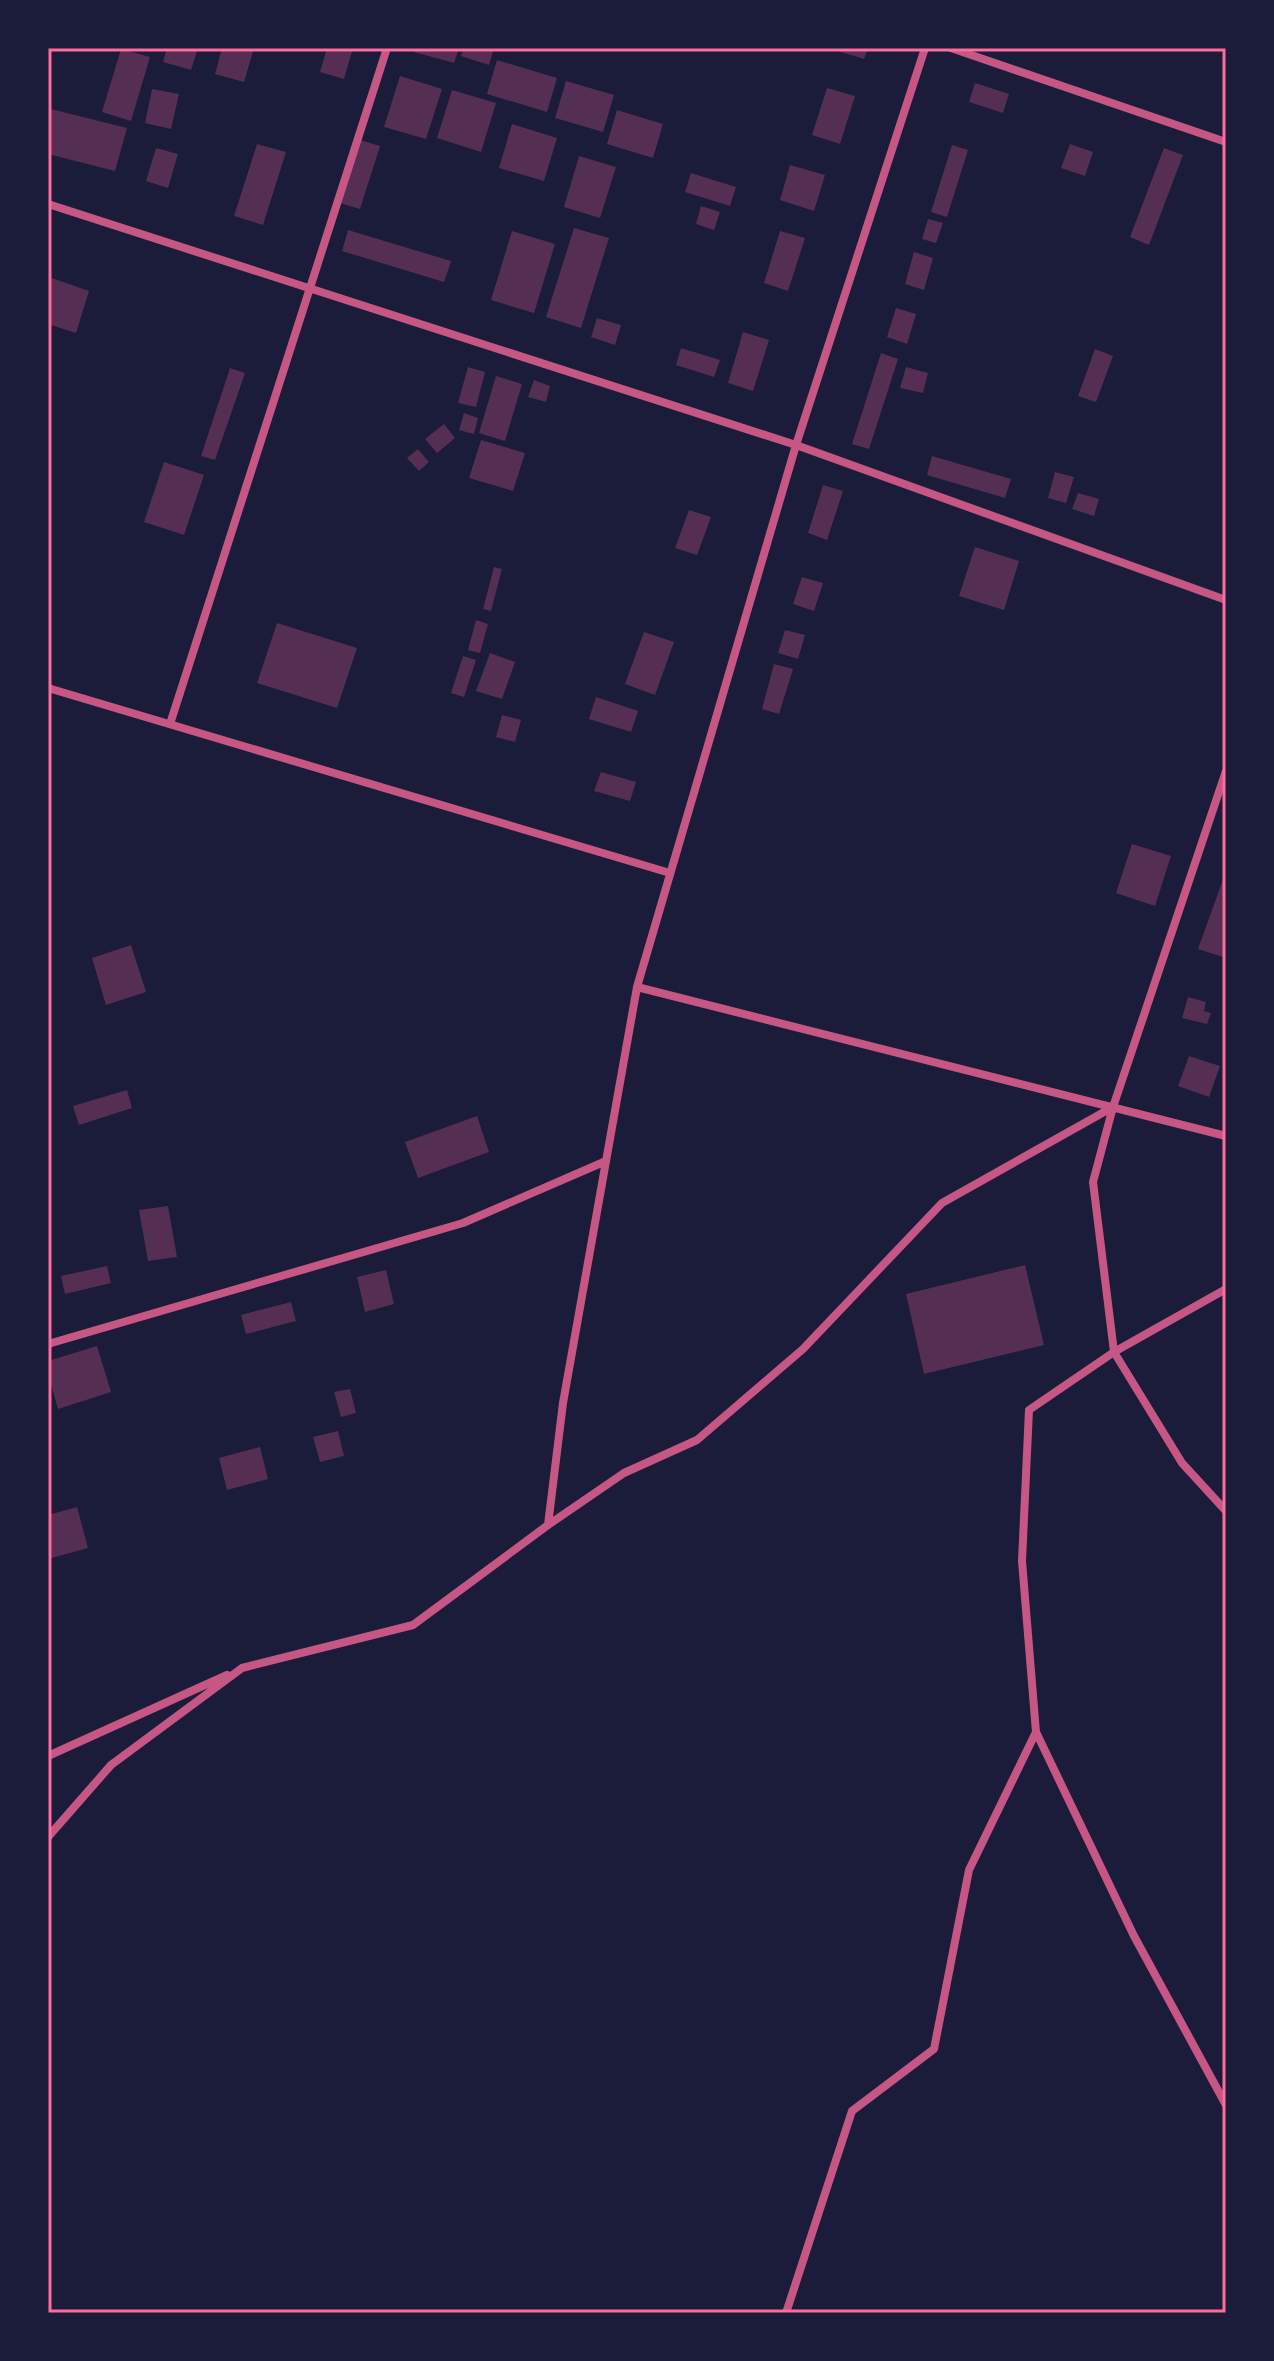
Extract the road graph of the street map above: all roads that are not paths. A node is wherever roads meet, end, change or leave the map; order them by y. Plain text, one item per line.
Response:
1 (387, 48) edge
2 (925, 48) edge
3 (951, 48) edge
4 (1226, 142) edge
5 (48, 204) edge
6 (310, 288) junction
7 (796, 445) junction
8 (1226, 600) edge
9 (48, 688) edge
10 (170, 724) junction
11 (1226, 771) edge
12 (670, 873) junction
13 (637, 987) junction
14 (1113, 1107) junction
15 (1226, 1136) edge
16 (606, 1161) junction
17 (1226, 1289) edge
18 (48, 1344) edge
19 (1114, 1352) junction
20 (1226, 1511) edge
21 (548, 1525) junction
22 (242, 1668) junction
23 (1036, 1732) junction
24 (48, 1756) edge
25 (48, 1837) edge
26 (1226, 2105) edge
27 (786, 2313) edge

1 - 6 street
2 - 7 street
3 - 4 street
5 - 6 street
6 - 7 street
6 - 10 street
7 - 8 street
7 - 12 street
9 - 10 street
10 - 12 street
11 - 14 street
12 - 13 street
13 - 14 street
13 - 16 street
14 - 15 street
14 - 19 street
14 - 21 street
16 - 18 street
16 - 21 street
17 - 19 street
19 - 20 street
19 - 23 street
21 - 22 street
22 - 24 street
22 - 25 street
23 - 26 street
23 - 27 street

